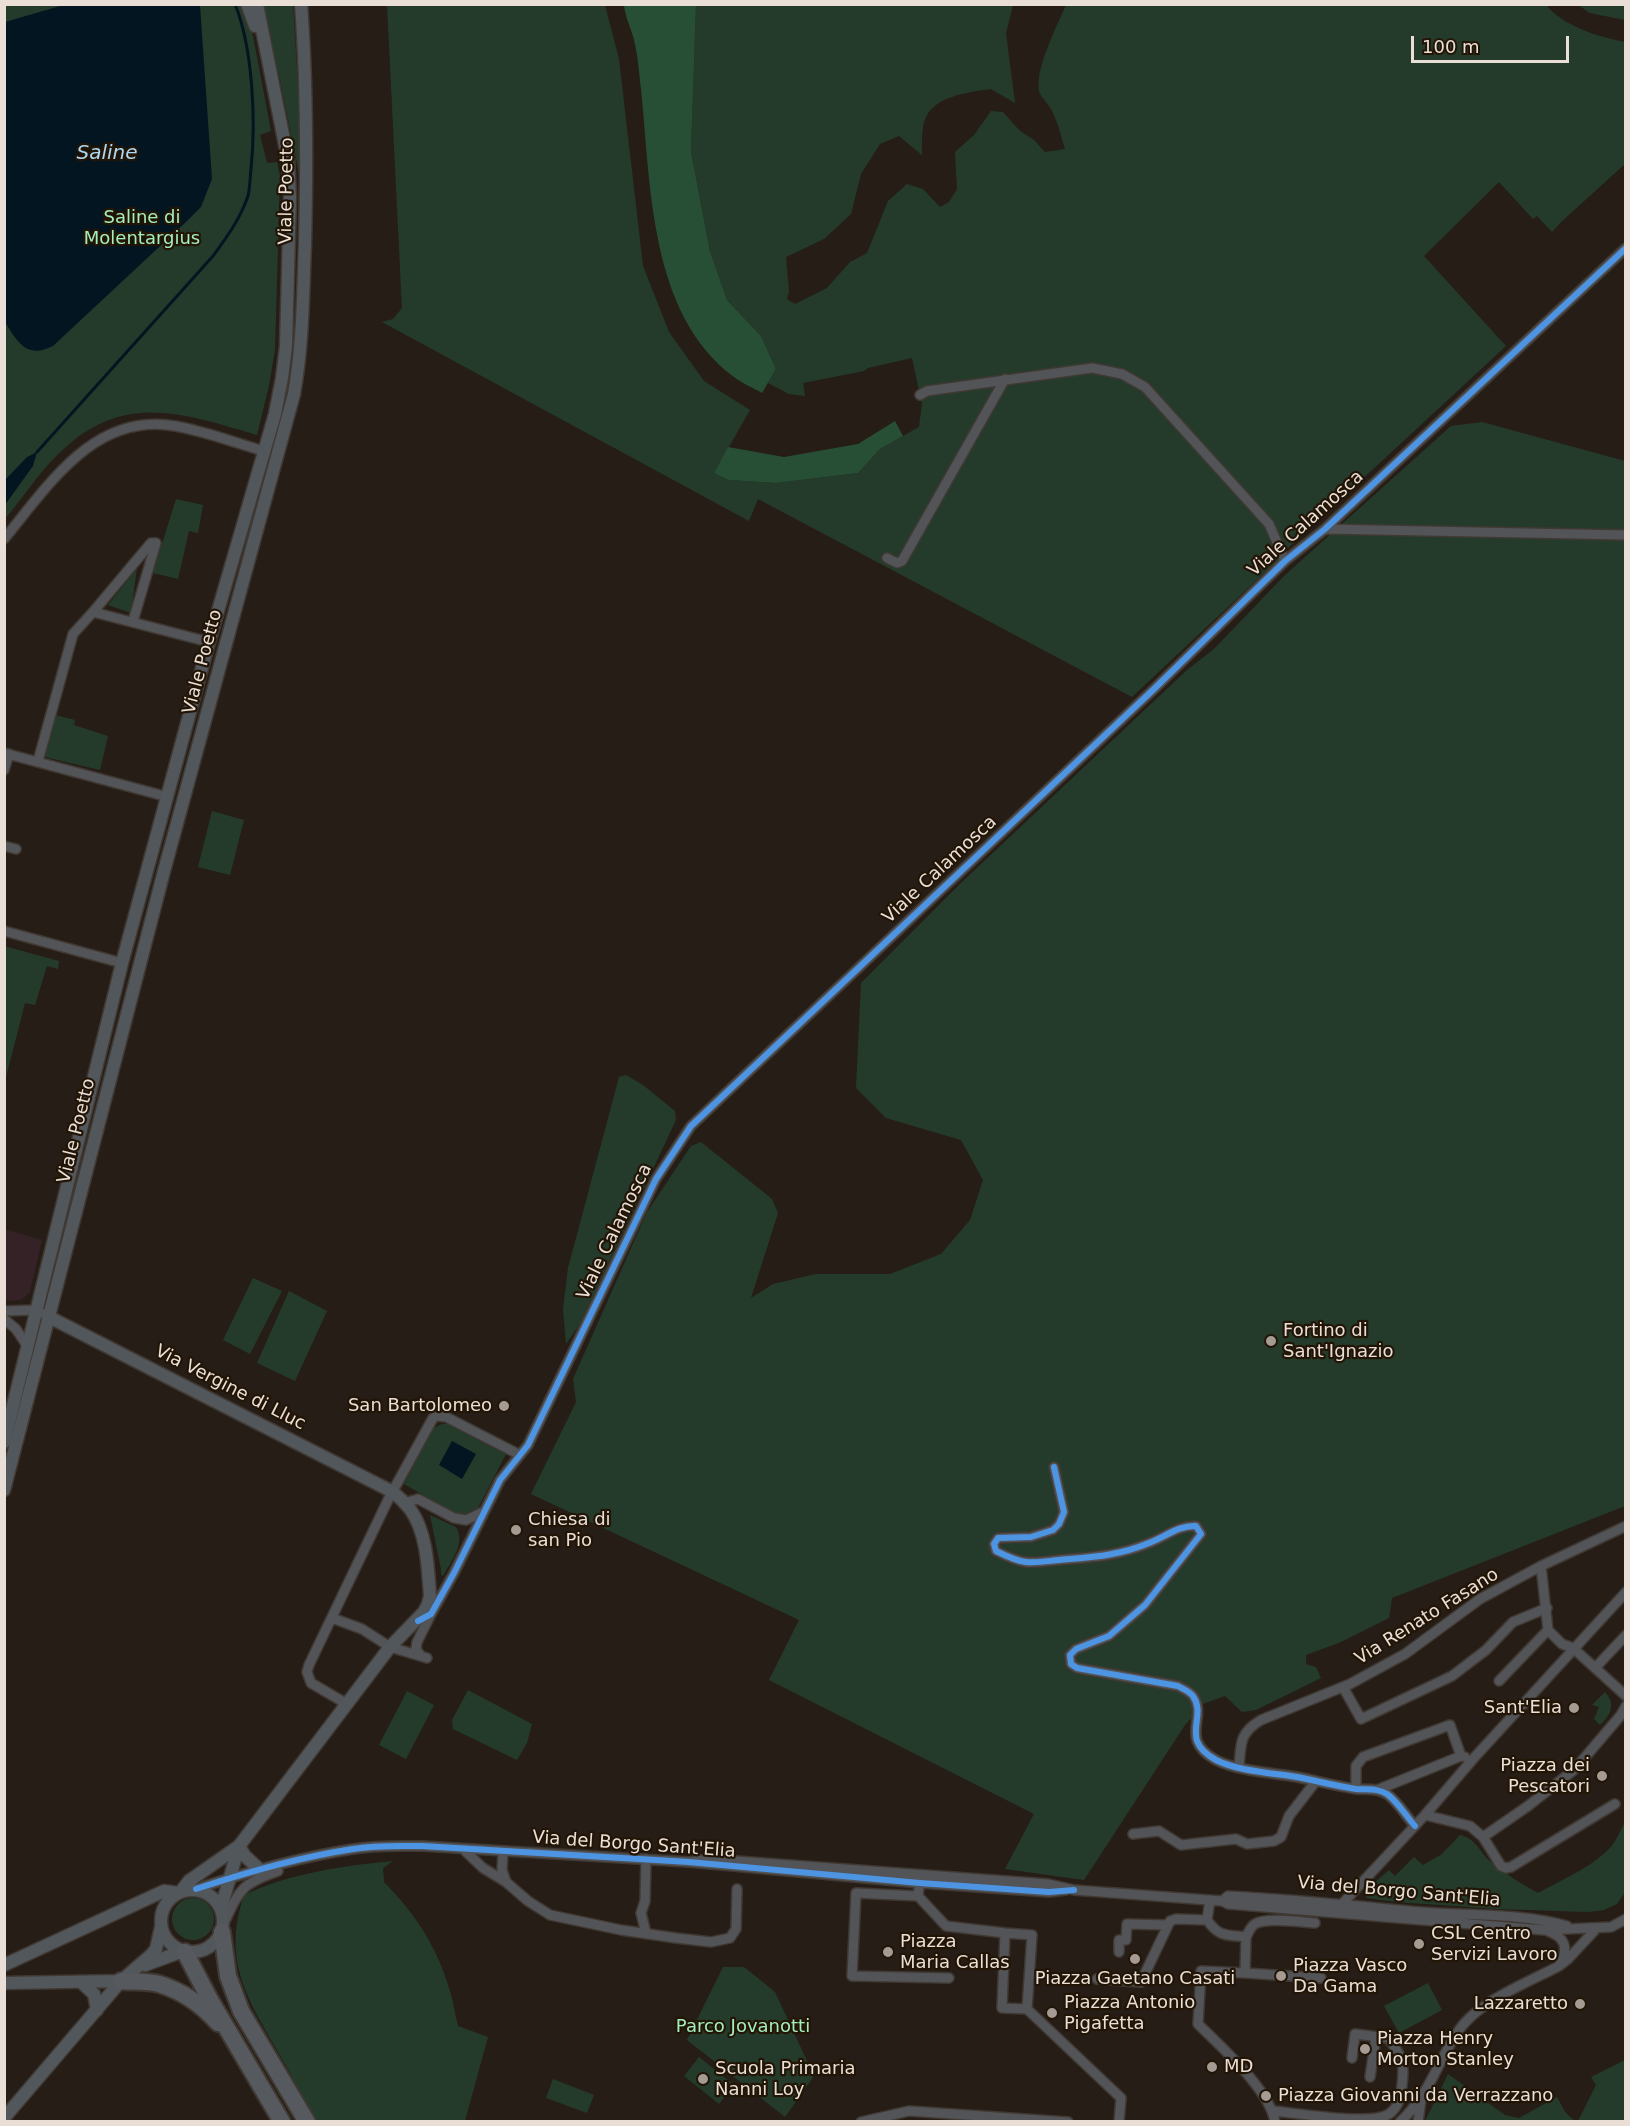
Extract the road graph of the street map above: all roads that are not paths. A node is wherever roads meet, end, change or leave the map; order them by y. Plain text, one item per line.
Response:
1 (248, 4) edge
2 (257, 4) edge
3 (302, 4) edge
4 (265, 46) junction
5 (1626, 248) edge
6 (1005, 379) junction
7 (920, 395) dead end
8 (264, 451) junction
9 (1325, 529) junction
10 (1626, 535) edge
11 (4, 540) edge
12 (887, 558) dead end
13 (1285, 561) junction
14 (93, 612) junction
15 (133, 621) junction
16 (209, 642) junction
17 (7, 753) edge
18 (38, 761) junction
19 (4, 770) edge
20 (168, 797) junction
21 (4, 846) edge
22 (16, 849) dead end
23 (4, 931) edge
24 (122, 963) junction
25 (37, 1310) junction
26 (4, 1311) edge
27 (49, 1317) junction
28 (4, 1319) edge
29 (28, 1347) junction
30 (4, 1442) edge
31 (520, 1455) junction
32 (1054, 1467) dead end
33 (4, 1490) edge
34 (393, 1491) junction
35 (404, 1503) junction
36 (485, 1510) junction
37 (1626, 1526) edge
38 (1541, 1566) junction
39 (1626, 1592) edge
40 (1546, 1608) junction
41 (430, 1614) junction
42 (332, 1618) junction
43 (418, 1620) junction
44 (1548, 1630) junction
45 (1626, 1635) edge
46 (390, 1647) junction
47 (1573, 1648) junction
48 (1595, 1668) junction
49 (1499, 1681) dead end
50 (1343, 1687) junction
51 (1626, 1696) edge
52 (347, 1704) junction
53 (1626, 1706) edge
54 (1461, 1756) junction
55 (1473, 1759) junction
56 (1239, 1767) junction
57 (1316, 1781) junction
58 (1356, 1789) junction
59 (1377, 1790) junction
60 (1615, 1804) dead end
61 (1425, 1815) junction
62 (1414, 1826) junction
63 (1133, 1834) dead end
64 (1483, 1837) junction
65 (239, 1846) junction
66 (463, 1849) junction
67 (503, 1852) junction
68 (314, 1856) junction
69 (646, 1859) junction
70 (689, 1862) junction
71 (260, 1870) junction
72 (230, 1878) junction
73 (857, 1878) junction
74 (920, 1879) junction
75 (507, 1882) junction
76 (738, 1888) dead end
77 (196, 1889) junction
78 (180, 1892) junction
79 (856, 1893) junction
80 (918, 1896) junction
81 (1210, 1900) junction
82 (221, 1908) junction
83 (1341, 1908) junction
84 (1626, 1919) edge
85 (1207, 1920) junction
86 (1315, 1923) dead end
87 (1168, 1925) junction
88 (161, 1927) junction
89 (223, 1927) junction
90 (1574, 1928) junction
91 (1596, 1929) junction
92 (1544, 1930) junction
93 (646, 1933) junction
94 (1005, 1934) junction
95 (1246, 1936) junction
96 (184, 1952) junction
97 (1119, 1952) dead end
98 (10, 1963) edge
99 (1559, 1966) junction
100 (136, 1969) junction
101 (1245, 1972) junction
102 (949, 1978) dead end
103 (1321, 1978) dead end
104 (1097, 1980) dead end
105 (121, 1981) junction
106 (20, 1982) junction
107 (81, 1982) junction
108 (4, 1983) edge
109 (1027, 2009) junction
110 (97, 2010) junction
111 (1376, 2037) junction
112 (235, 2042) junction
113 (1352, 2058) dead end
114 (1370, 2077) dead end
115 (1421, 2100) junction
116 (1277, 2115) edge
117 (4, 2118) edge
118 (282, 2121) edge
119 (307, 2121) edge
120 (861, 2121) edge
121 (1068, 2121) edge
122 (1119, 2121) edge
123 (1400, 2121) edge
124 (1418, 2121) edge

1 - 4 main road, Viale Poetto
2 - 4 main road, Viale Poetto
3 - 27 main road, Viale Poetto
4 - 8 main road, Viale Poetto
5 - 9 street, Viale Calamosca
6 - 7 street
6 - 12 street
6 - 13 street
8 - 11 street
8 - 16 main road, Viale Poetto
9 - 10 street, Viale Calamosca
9 - 13 street, Viale Calamosca
13 - 31 street, Viale Calamosca
14 - 15 street
14 - 15 street
14 - 18 street
15 - 16 street
16 - 20 main road, Viale Poetto
17 - 18 street
17 - 19 street
18 - 20 street
20 - 24 main road, Viale Poetto
21 - 22 street
23 - 24 street
24 - 25 main road, Viale Poetto
25 - 26 street
25 - 27 street
25 - 29 main road, Viale Poetto
27 - 33 main road, Viale Poetto
27 - 34 main road, Via Vergine di Lluc
28 - 29 street
29 - 30 main road, Viale Poetto
31 - 34 street
31 - 36 street, Viale Calamosca
32 - 56 street
34 - 35 main road
34 - 42 street
35 - 36 street
35 - 43 main road
36 - 41 street, Viale Calamosca
37 - 38 street, Via Renato Fasano
38 - 40 street
38 - 50 street, Via Renato Fasano
39 - 47 street
40 - 44 street
40 - 50 street
41 - 43 street
41 - 46 street, Viale Calamosca
42 - 46 street
42 - 52 street
43 - 46 main road
44 - 47 street
44 - 49 street
45 - 48 street
46 - 52 main road
47 - 48 street
47 - 55 street
48 - 51 street
50 - 56 street, Via Renato Fasano
52 - 65 main road
53 - 64 street
54 - 55 street
54 - 58 street
54 - 59 street
55 - 61 street
56 - 57 street
57 - 58 street
57 - 63 street
58 - 59 street
59 - 62 street
60 - 64 street
61 - 62 street
61 - 64 street
62 - 83 street
65 - 71 main road
65 - 72 main road
65 - 78 main road
66 - 67 street, Via del Borgo Sant'Elia
66 - 68 street, Via del Borgo Sant'Elia
66 - 75 street, Via del Borgo Sant'Elia
67 - 69 street, Via del Borgo Sant'Elia
67 - 75 street
68 - 71 street, Via del Borgo Sant'Elia
68 - 89 street, Via del Borgo Sant'Elia
69 - 70 street, Via del Borgo Sant'Elia
69 - 93 street, Via del Borgo Sant'Elia
70 - 73 street, Via del Borgo Sant'Elia
70 - 74 street, Via del Borgo Sant'Elia
71 - 72 street, Via del Borgo Sant'Elia
72 - 77 street, Via del Borgo Sant'Elia
72 - 82 main road
73 - 74 street, Via del Borgo Sant'Elia
73 - 79 street
74 - 80 street
74 - 81 street, Via del Borgo Sant'Elia
75 - 93 street, Via del Borgo Sant'Elia
76 - 93 street, Via del Borgo Sant'Elia
77 - 78 main road
77 - 82 main road
78 - 88 main road
78 - 98 main road
79 - 80 street
79 - 102 street
80 - 94 street
81 - 83 street, Via del Borgo Sant'Elia
81 - 85 street
82 - 89 main road
83 - 90 street, Via del Borgo Sant'Elia
83 - 92 street, Via del Borgo Sant'Elia
84 - 91 street, Via del Borgo Sant'Elia
85 - 87 street
85 - 95 street
86 - 95 street
87 - 97 street
87 - 104 street
88 - 96 main road
88 - 100 main road
89 - 96 main road
89 - 119 highway
90 - 91 street, Via del Borgo Sant'Elia
90 - 92 street, Via del Borgo Sant'Elia
91 - 99 street
92 - 99 street
94 - 109 street
94 - 109 street
95 - 101 street
96 - 100 main road
96 - 112 highway
98 - 106 main road
99 - 115 street
100 - 105 main road
101 - 103 street
101 - 116 street
105 - 107 main road
105 - 110 main road
105 - 112 highway
106 - 107 main road
106 - 108 main road
107 - 110 main road
109 - 122 street
110 - 117 main road
111 - 113 street
111 - 114 street
111 - 116 street
112 - 118 highway
115 - 123 street
115 - 124 street
120 - 121 street

